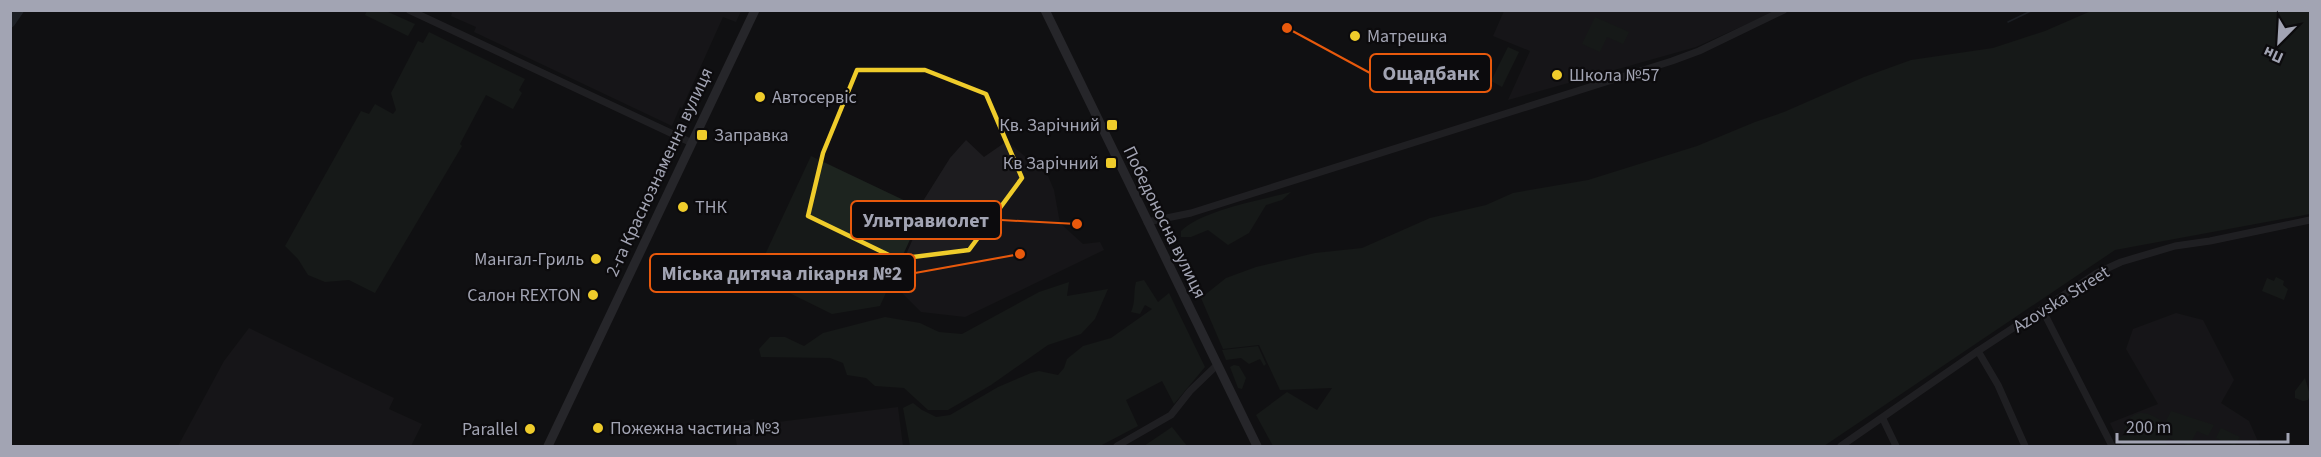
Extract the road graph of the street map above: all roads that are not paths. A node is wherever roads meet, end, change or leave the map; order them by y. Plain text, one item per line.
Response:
1 (409, 10) edge
2 (755, 10) edge
3 (1045, 10) edge
4 (1784, 10) edge
5 (692, 143) junction
6 (2310, 220) edge
7 (1147, 222) junction
8 (2042, 309) junction
9 (1978, 351) junction
10 (1217, 365) junction
11 (1883, 419) junction
12 (2024, 446) edge
13 (548, 447) edge
14 (1117, 447) edge
15 (1257, 447) edge
16 (1841, 447) edge
17 (1896, 447) edge
18 (2112, 447) edge

1 - 5 street
2 - 5 street, 2-га Краснознаменна вулиця
3 - 7 street, Победоносна вулиця
4 - 7 street
5 - 13 street, 2-га Краснознаменна вулиця
6 - 8 street, Azovska Street
7 - 10 street, Победоносна вулиця
8 - 9 street, Azovska Street
8 - 18 street
9 - 11 street, Azovska Street
9 - 12 street
10 - 14 street
10 - 15 street, Победоносна вулиця
11 - 16 street, Azovska Street
11 - 17 street

